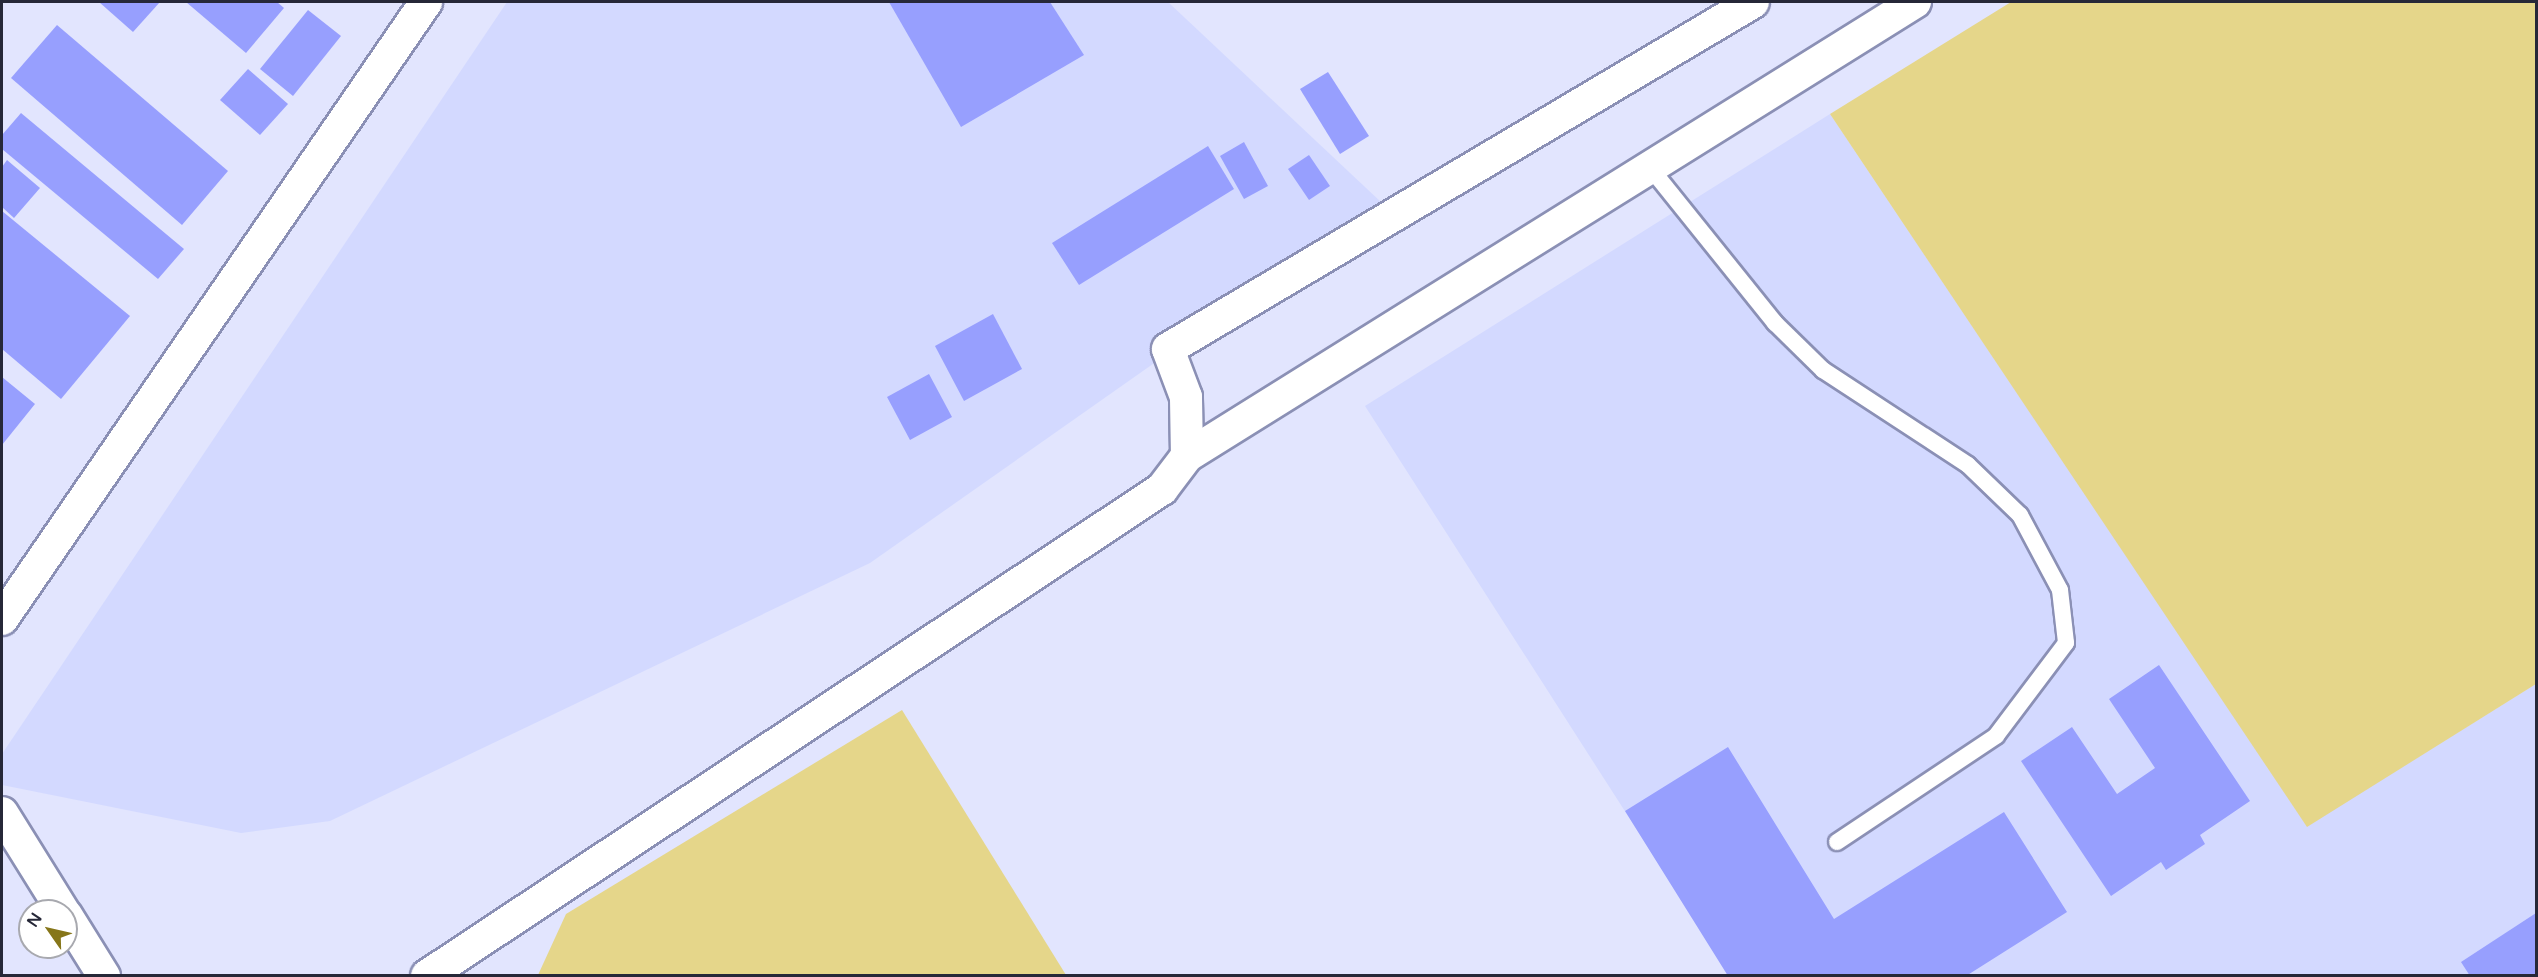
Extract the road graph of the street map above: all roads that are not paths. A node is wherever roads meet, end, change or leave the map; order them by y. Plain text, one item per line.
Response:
1 (426, 2) edge
2 (1753, 2) edge
3 (1915, 2) edge
4 (1648, 165) junction
5 (1187, 456) junction
6 (2, 619) edge
7 (2, 813) edge
8 (1837, 842) dead end
9 (56, 899) edge
10 (78, 934) edge
11 (104, 975) edge
12 (427, 975) edge

1 - 6 street
2 - 5 street
3 - 4 street
4 - 5 street
4 - 8 lane
5 - 12 street
7 - 9 street
10 - 11 street

